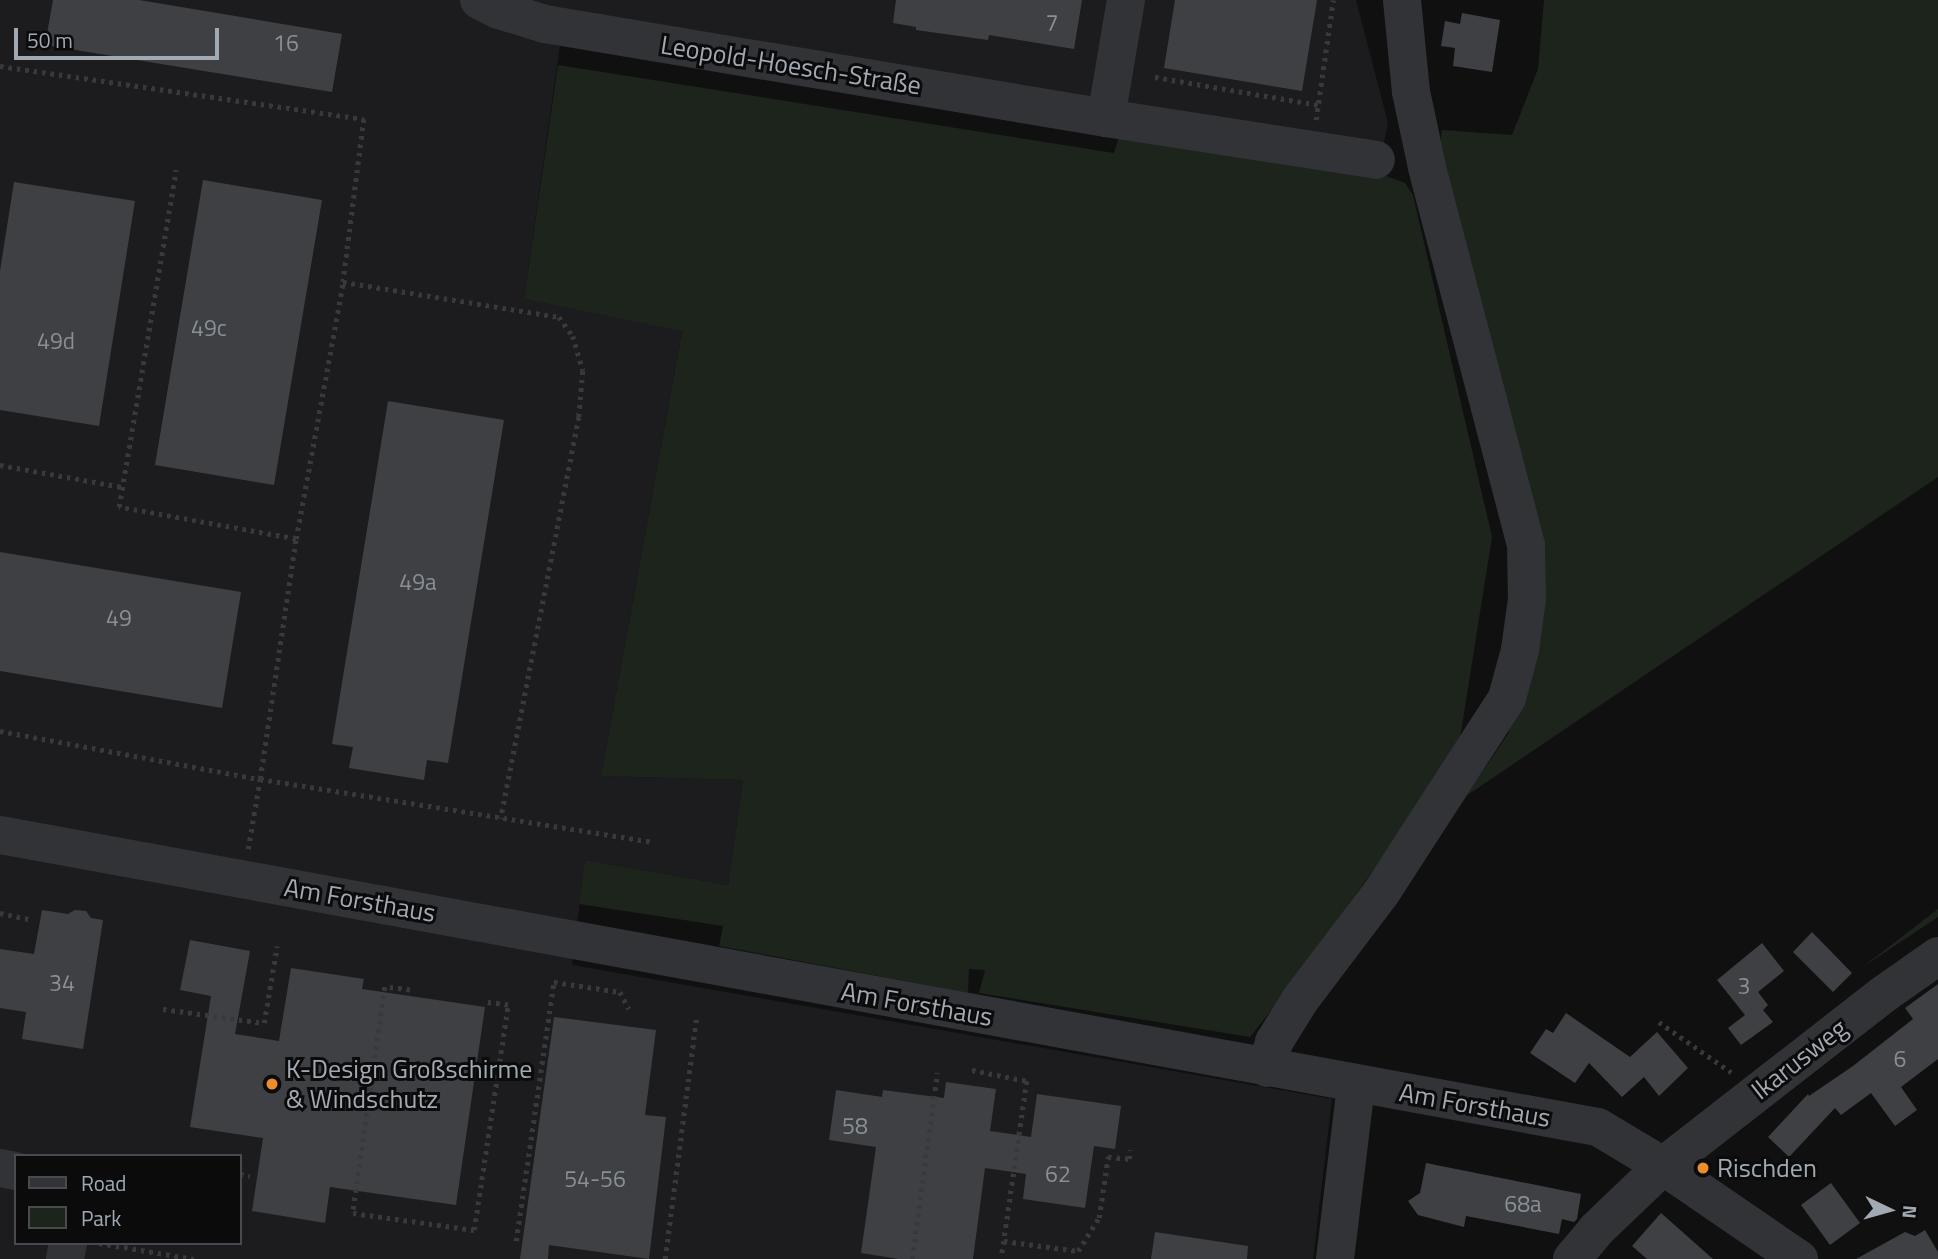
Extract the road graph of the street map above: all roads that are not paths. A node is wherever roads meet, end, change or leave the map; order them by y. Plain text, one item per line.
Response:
1 (479, 0) edge
2 (1126, 0) edge
3 (1402, 0) edge
4 (1107, 118) junction
5 (1376, 160) dead end
6 (0, 835) edge
7 (1938, 956) edge
8 (1267, 1069) junction
9 (1356, 1085) junction
10 (1663, 1166) junction
11 (1335, 1259) edge
12 (1572, 1259) edge
13 (1799, 1259) edge

1 - 4 street, Leopold-Hoesch-Straße
2 - 4 street
3 - 8 street
4 - 5 street, Leopold-Hoesch-Straße
6 - 8 street, Am Forsthaus
7 - 10 street, Ikarusweg
8 - 9 street, Am Forsthaus
9 - 10 street, Am Forsthaus
9 - 11 street
10 - 12 street, Ikarusweg
10 - 13 street, Am Forsthaus

